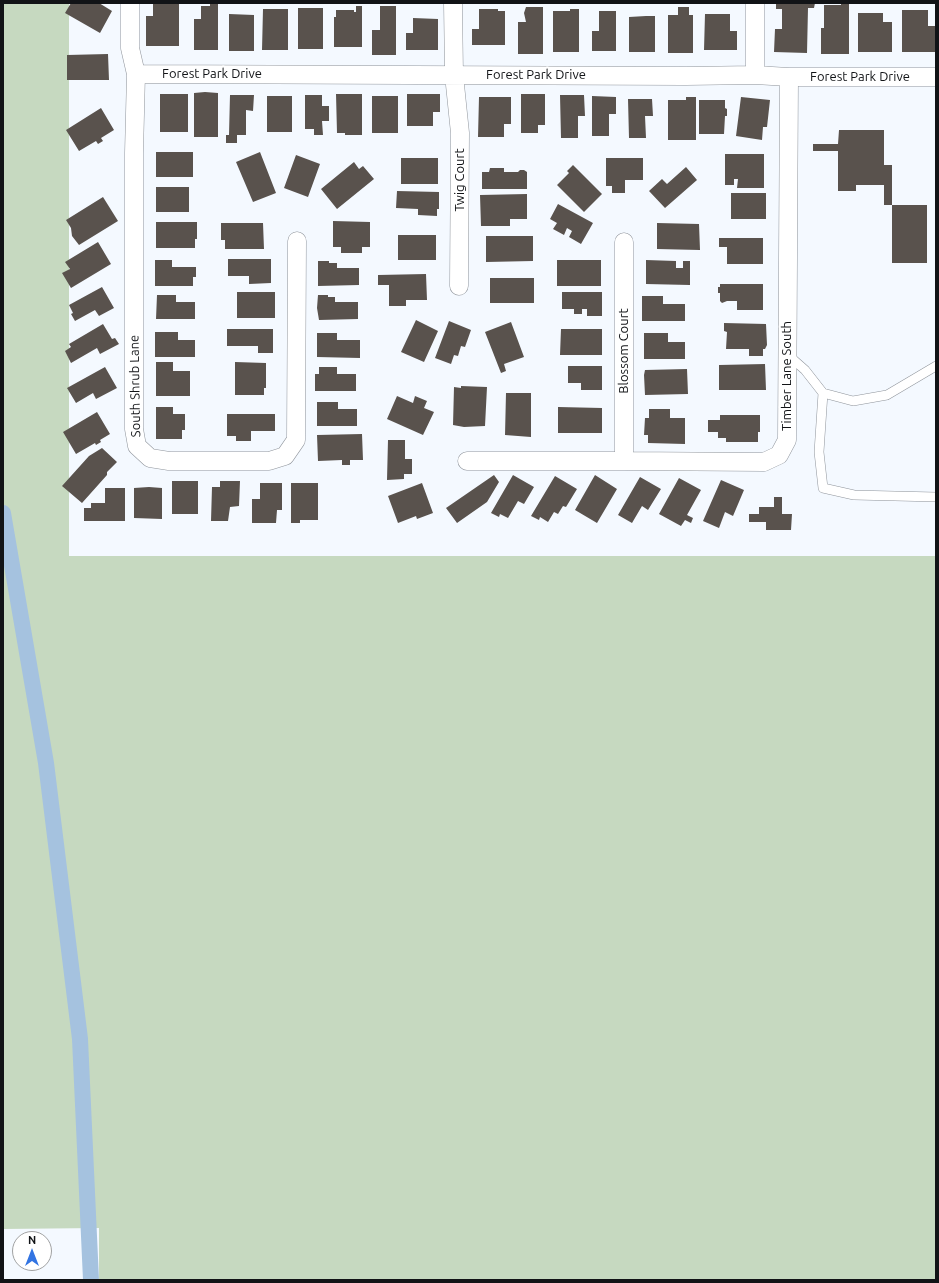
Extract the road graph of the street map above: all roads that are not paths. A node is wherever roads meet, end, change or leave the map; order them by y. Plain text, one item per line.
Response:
1 (130, 3) edge
2 (453, 3) edge
3 (755, 3) edge
4 (136, 74) junction
5 (454, 75) junction
6 (755, 75) junction
7 (936, 77) edge
8 (788, 78) junction
9 (297, 241) dead end
10 (624, 242) dead end
11 (459, 286) dead end
12 (787, 355) junction
13 (936, 366) edge
14 (823, 393) junction
15 (624, 460) junction
16 (467, 461) dead end
17 (936, 497) edge

1 - 4 street, South Shrub Lane
2 - 5 street, Twig Court
3 - 6 street
4 - 5 street, Forest Park Drive
4 - 9 street, South Shrub Lane
5 - 6 street, Forest Park Drive
5 - 11 street, Twig Court
6 - 8 street, Forest Park Drive
7 - 8 street, Forest Park Drive
8 - 12 street, Timber Lane South
10 - 15 street, Blossom Court
12 - 14 lane
12 - 15 street, Timber Lane South
13 - 14 lane
14 - 17 lane
15 - 16 street, Timber Lane South

